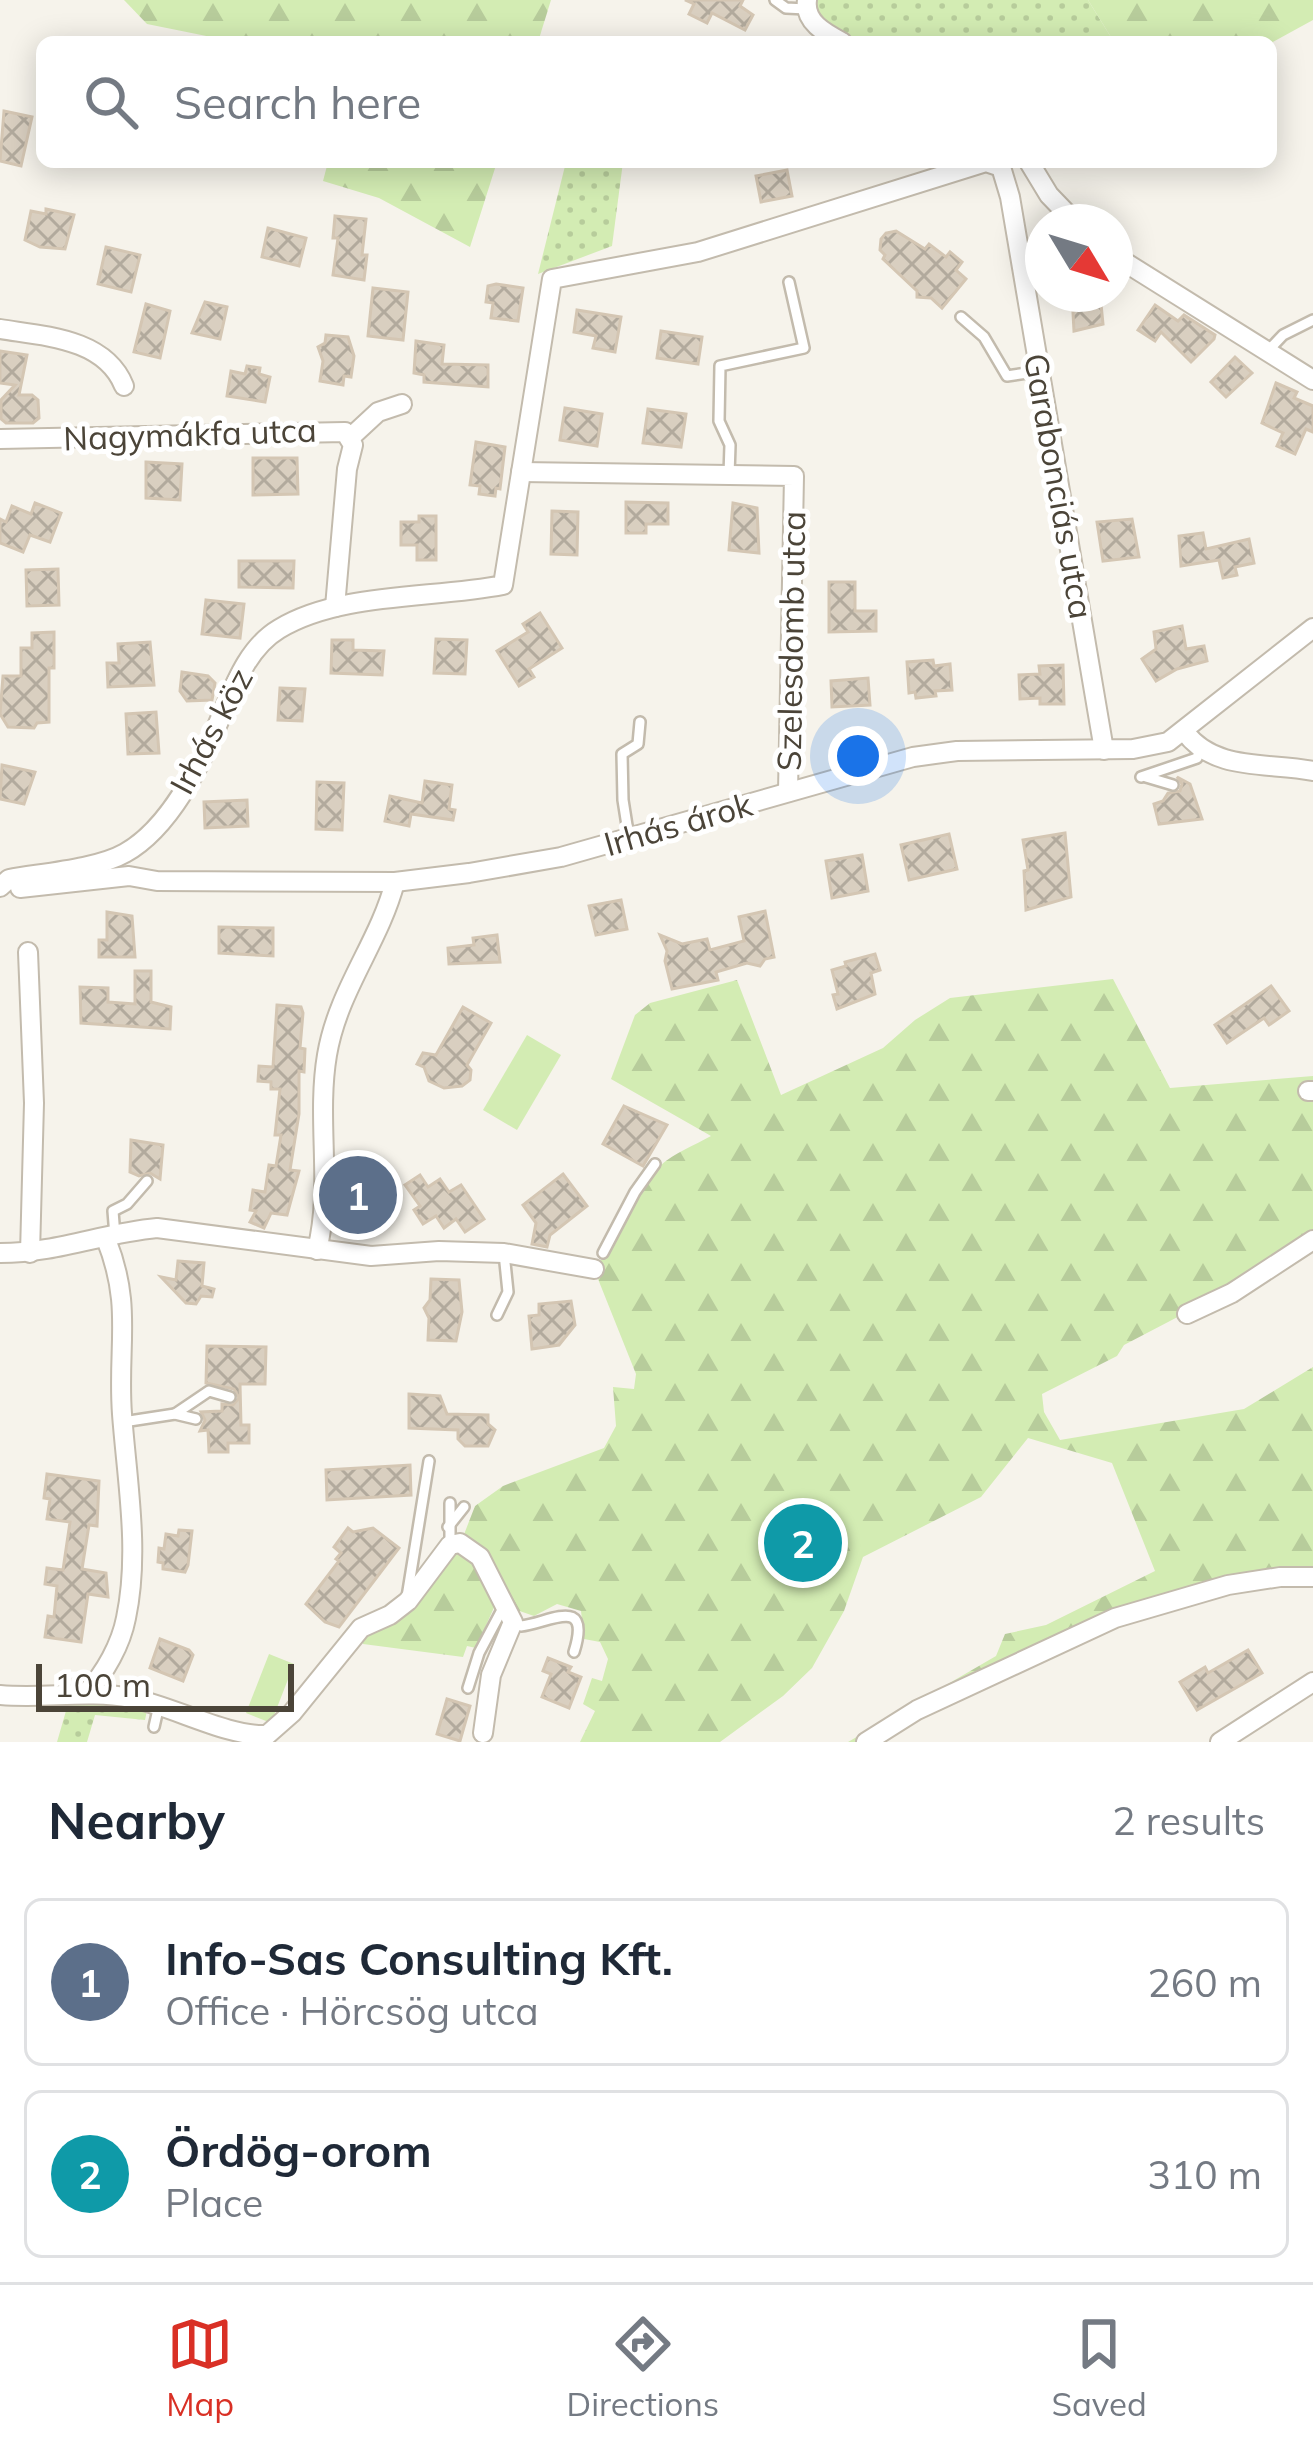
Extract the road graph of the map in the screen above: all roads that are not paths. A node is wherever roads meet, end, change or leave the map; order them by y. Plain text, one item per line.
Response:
1 (775, 0) edge
2 (806, 4) edge
3 (831, 36) edge
4 (967, 168) edge
5 (998, 168) edge
6 (1033, 168) edge
7 (1058, 204) edge
8 (1133, 267) edge
9 (789, 282) dead end
10 (962, 317) dead end
11 (1313, 320) edge
12 (0, 329) edge
13 (1267, 352) junction
14 (1040, 371) junction
15 (1313, 380) edge
16 (124, 386) dead end
17 (402, 404) dead end
18 (350, 437) junction
19 (0, 439) edge
20 (520, 472) junction
21 (729, 475) junction
22 (335, 607) junction
23 (1313, 628) edge
24 (640, 722) dead end
25 (1184, 732) junction
26 (1200, 748) junction
27 (1103, 750) junction
28 (1313, 771) edge
29 (1173, 785) dead end
30 (788, 792) junction
31 (629, 838) junction
32 (395, 882) junction
33 (0, 889) edge
34 (28, 952) dead end
35 (655, 1164) dead end
36 (147, 1180) dead end
37 (111, 1238) junction
38 (1313, 1240) edge
39 (317, 1250) junction
40 (30, 1252) junction
41 (0, 1253) edge
42 (504, 1253) junction
43 (598, 1261) joint
44 (1187, 1314) dead end
45 (497, 1315) dead end
46 (230, 1397) dead end
47 (175, 1414) junction
48 (196, 1419) dead end
49 (123, 1422) junction
50 (429, 1461) dead end
51 (450, 1502) dead end
52 (464, 1508) dead end
53 (450, 1536) junction
54 (1313, 1577) edge
55 (408, 1601) junction
56 (509, 1614) junction
57 (574, 1652) dead end
58 (1313, 1682) edge
59 (468, 1688) dead end
60 (87, 1692) junction
61 (0, 1694) edge
62 (159, 1705) junction
63 (154, 1727) dead end
64 (483, 1732) dead end
65 (240, 1737) edge
66 (866, 1742) edge
67 (1220, 1742) edge

1 - 2 lane
2 - 3 street
4 - 20 street
5 - 14 street, Garabonciás utca
6 - 7 street
8 - 13 street
9 - 21 lane
10 - 14 lane
11 - 13 lane
12 - 16 street
13 - 15 street
14 - 27 street, Garabonciás utca
17 - 18 street
18 - 19 street, Nagymákfa utca
18 - 22 street, Nagymákfa utca
20 - 21 street, Szelesdomb utca
20 - 22 street, Irhás köz
21 - 30 street, Szelesdomb utca
22 - 33 street, Irhás köz
23 - 25 street, Irhás árok
24 - 31 lane
25 - 26 street
25 - 27 street, Irhás árok
26 - 28 street
26 - 29 lane
27 - 30 street, Irhás árok
30 - 31 street, Irhás árok
31 - 32 street, Irhás árok
32 - 33 street, Irhás árok
32 - 39 street
34 - 40 street
35 - 43 lane
36 - 37 lane
37 - 39 street
37 - 40 street
37 - 49 street
38 - 44 street
39 - 42 street
40 - 41 street
42 - 43 street
42 - 45 lane
46 - 47 lane
47 - 48 lane
47 - 49 lane
49 - 60 street
50 - 55 lane
51 - 53 lane
52 - 53 lane
53 - 55 street
53 - 56 street
54 - 66 street
55 - 65 street
56 - 57 lane
56 - 59 lane
56 - 64 street
58 - 67 street
60 - 61 street
60 - 62 street
62 - 63 lane
62 - 65 street

